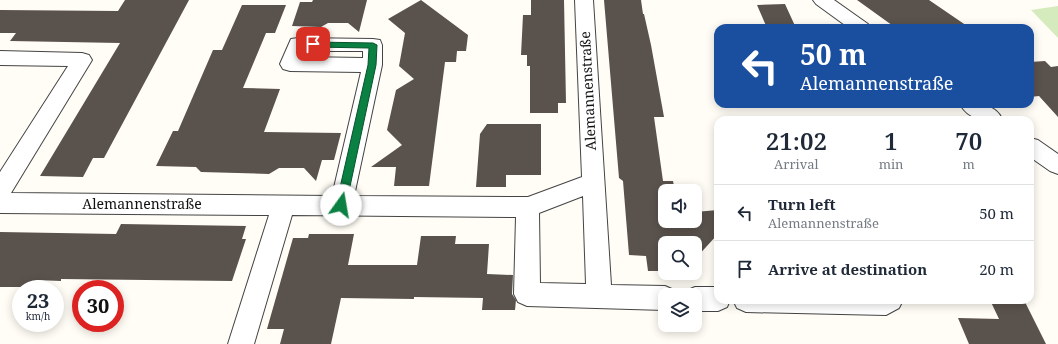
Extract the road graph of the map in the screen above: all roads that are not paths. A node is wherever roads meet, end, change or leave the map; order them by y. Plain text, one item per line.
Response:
1 (584, 0) edge
2 (822, 0) edge
3 (856, 24) edge
4 (4, 63) edge
5 (372, 65) dead end
6 (976, 108) edge
7 (987, 116) edge
8 (1034, 149) edge
9 (1058, 165) edge
10 (593, 182) junction
11 (0, 191) edge
12 (0, 203) edge
13 (284, 204) junction
14 (341, 205) junction
15 (528, 207) junction
16 (598, 297) junction
17 (658, 298) edge
18 (702, 299) edge
19 (714, 299) edge
20 (241, 344) edge

1 - 10 street, Alemannenstraße
2 - 3 street
4 - 11 street
5 - 14 street
6 - 7 street
8 - 9 street
10 - 15 street, Alemannenstraße
10 - 16 street, Alemannenstraße
12 - 13 street, Alemannenstraße
13 - 14 street, Alemannenstraße
13 - 20 street
14 - 15 street, Alemannenstraße
15 - 16 street
16 - 17 street
18 - 19 street

